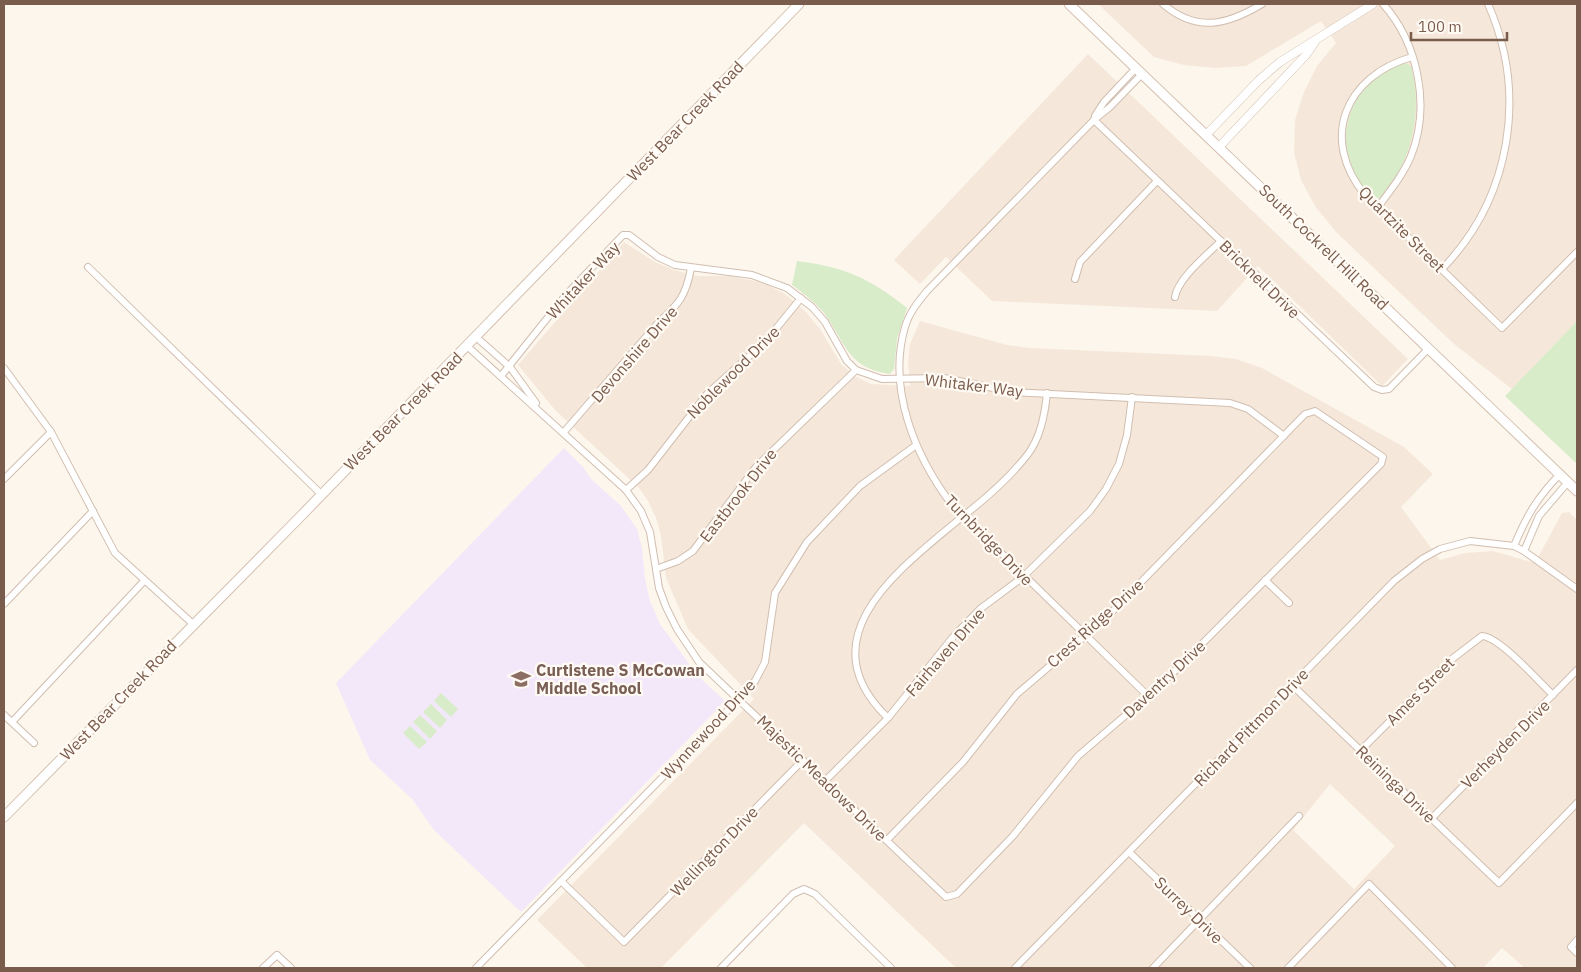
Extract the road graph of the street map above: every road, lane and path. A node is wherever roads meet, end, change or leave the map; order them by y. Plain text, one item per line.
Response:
1 (799, 4) edge
2 (1069, 4) edge
3 (1163, 4) edge
4 (1262, 4) edge
5 (1373, 4) edge
6 (1383, 4) edge
7 (1488, 4) edge
8 (1316, 41) junction
9 (1412, 57) junction
10 (1139, 71) junction
11 (1094, 120) junction
12 (1206, 134) junction
13 (1219, 147) junction
14 (1157, 181) junction
15 (1378, 207) junction
16 (1221, 242) junction
17 (1577, 252) edge
18 (88, 267) dead end
19 (691, 268) junction
20 (1442, 269) junction
21 (1075, 279) dead end
22 (1175, 296) dead end
23 (801, 298) junction
24 (476, 337) junction
25 (467, 346) junction
26 (1429, 348) junction
27 (510, 367) junction
28 (4, 368) edge
29 (856, 370) junction
30 (501, 376) junction
31 (900, 379) junction
32 (1047, 393) junction
33 (1132, 397) junction
34 (544, 414) junction
35 (51, 432) junction
36 (564, 432) junction
37 (1284, 436) junction
38 (916, 446) junction
39 (1383, 457) joint
40 (1560, 474) junction
41 (4, 479) edge
42 (1568, 482) junction
43 (626, 490) junction
44 (1577, 491) edge
45 (321, 494) junction
46 (94, 511) junction
47 (963, 517) junction
48 (1514, 546) junction
49 (1524, 550) junction
50 (656, 569) junction
51 (1023, 577) junction
52 (1266, 580) junction
53 (144, 581) junction
54 (1577, 589) edge
55 (1290, 603) dead end
56 (4, 604) edge
57 (193, 624) junction
58 (1086, 636) junction
59 (1577, 670) edge
60 (1292, 685) junction
61 (1554, 695) junction
62 (1148, 696) junction
63 (739, 699) junction
64 (4, 715) edge
65 (888, 718) junction
66 (12, 722) junction
67 (34, 743) dead end
68 (1360, 751) junction
69 (803, 760) junction
70 (825, 782) junction
71 (1577, 802) edge
72 (1299, 816) dead end
73 (4, 817) edge
74 (1432, 818) junction
75 (887, 840) junction
76 (1129, 852) junction
77 (561, 881) junction
78 (946, 897) joint
79 (1200, 920) junction
80 (1577, 940) edge
81 (1577, 953) edge
82 (1019, 967) edge
83 (263, 968) edge
84 (291, 968) edge
85 (476, 968) edge
86 (721, 968) edge
87 (891, 968) edge
88 (1153, 968) edge
89 (1250, 968) edge
90 (1288, 968) edge
91 (1452, 968) edge

1 - 24 main road, West Bear Creek Road
2 - 10 main road, South Cockrell Hill Road
3 - 4 street
5 - 8 street
6 - 9 street
7 - 20 street
8 - 12 street
8 - 13 street
9 - 15 street
9 - 15 street, Quartzite Street
10 - 11 street, Turnbridge Drive
10 - 12 main road, South Cockrell Hill Road
11 - 14 street, Bricknell Drive
11 - 31 street, Turnbridge Drive
12 - 13 main road, South Cockrell Hill Road
13 - 26 main road, South Cockrell Hill Road
14 - 16 street, Bricknell Drive
14 - 21 street
15 - 20 street, Quartzite Street
16 - 22 street
16 - 26 street, Bricknell Drive
17 - 20 street, Quartzite Street
18 - 45 street
19 - 23 street, Whitaker Way
19 - 27 street, Whitaker Way
19 - 36 street, Devonshire Drive
23 - 29 street, Whitaker Way
23 - 43 street, Noblewood Drive
24 - 25 main road, West Bear Creek Road
24 - 27 street, Majestic Meadows Drive
25 - 30 street, Majestic Meadows Drive
25 - 45 main road, West Bear Creek Road
26 - 40 main road, South Cockrell Hill Road
27 - 30 street, Whitaker Way
27 - 34 street, Majestic Meadows Drive
28 - 35 street
29 - 31 street, Whitaker Way
29 - 50 street, Eastbrook Drive
30 - 34 street, Majestic Meadows Drive
31 - 32 street, Whitaker Way
31 - 38 street, Turnbridge Drive
32 - 33 street, Whitaker Way
32 - 47 street
33 - 37 street, Whitaker Way
33 - 51 street, Fairhaven Drive
34 - 36 street, Majestic Meadows Drive
35 - 41 street
35 - 46 street
36 - 43 street, Majestic Meadows Drive
37 - 39 street, Crest Ridge Drive
37 - 58 street, Crest Ridge Drive
38 - 47 street, Turnbridge Drive
38 - 63 street, Wynnewood Drive
39 - 52 street, Daventry Drive
40 - 42 main road, South Cockrell Hill Road
40 - 48 street
42 - 44 main road, South Cockrell Hill Road
42 - 49 street
43 - 50 street, Majestic Meadows Drive
45 - 57 main road, West Bear Creek Road
46 - 53 street
46 - 56 street
47 - 51 street, Turnbridge Drive
47 - 65 street
48 - 49 street, Richard Pittmon Drive
48 - 60 street, Richard Pittmon Drive
49 - 54 street, Richard Pittmon Drive
50 - 63 street, Majestic Meadows Drive
51 - 58 street, Turnbridge Drive
51 - 65 street, Fairhaven Drive
52 - 55 street
52 - 62 street, Daventry Drive
53 - 57 street
53 - 66 street
57 - 73 main road, West Bear Creek Road
58 - 62 street, Turnbridge Drive
58 - 75 street, Crest Ridge Drive
59 - 61 street, Verheyden Drive
60 - 68 street, Reininga Drive
60 - 76 street, Richard Pittmon Drive
61 - 68 street, Ames Street
61 - 74 street, Verheyden Drive
62 - 78 street, Daventry Drive
63 - 69 street, Majestic Meadows Drive
63 - 77 street, Wynnewood Drive
64 - 66 street
65 - 70 street, Fairhaven Drive
66 - 67 street
68 - 74 street, Reininga Drive
69 - 70 street, Majestic Meadows Drive
69 - 77 street, Wellington Drive
70 - 75 street, Majestic Meadows Drive
71 - 74 street, Reininga Drive
72 - 79 street
75 - 78 street, Majestic Meadows Drive
76 - 79 street, Surrey Drive
76 - 82 street, Richard Pittmon Drive
77 - 85 street, Wynnewood Drive
79 - 88 street
79 - 89 street, Surrey Drive
80 - 81 street
83 - 84 street
86 - 87 street
90 - 91 street

